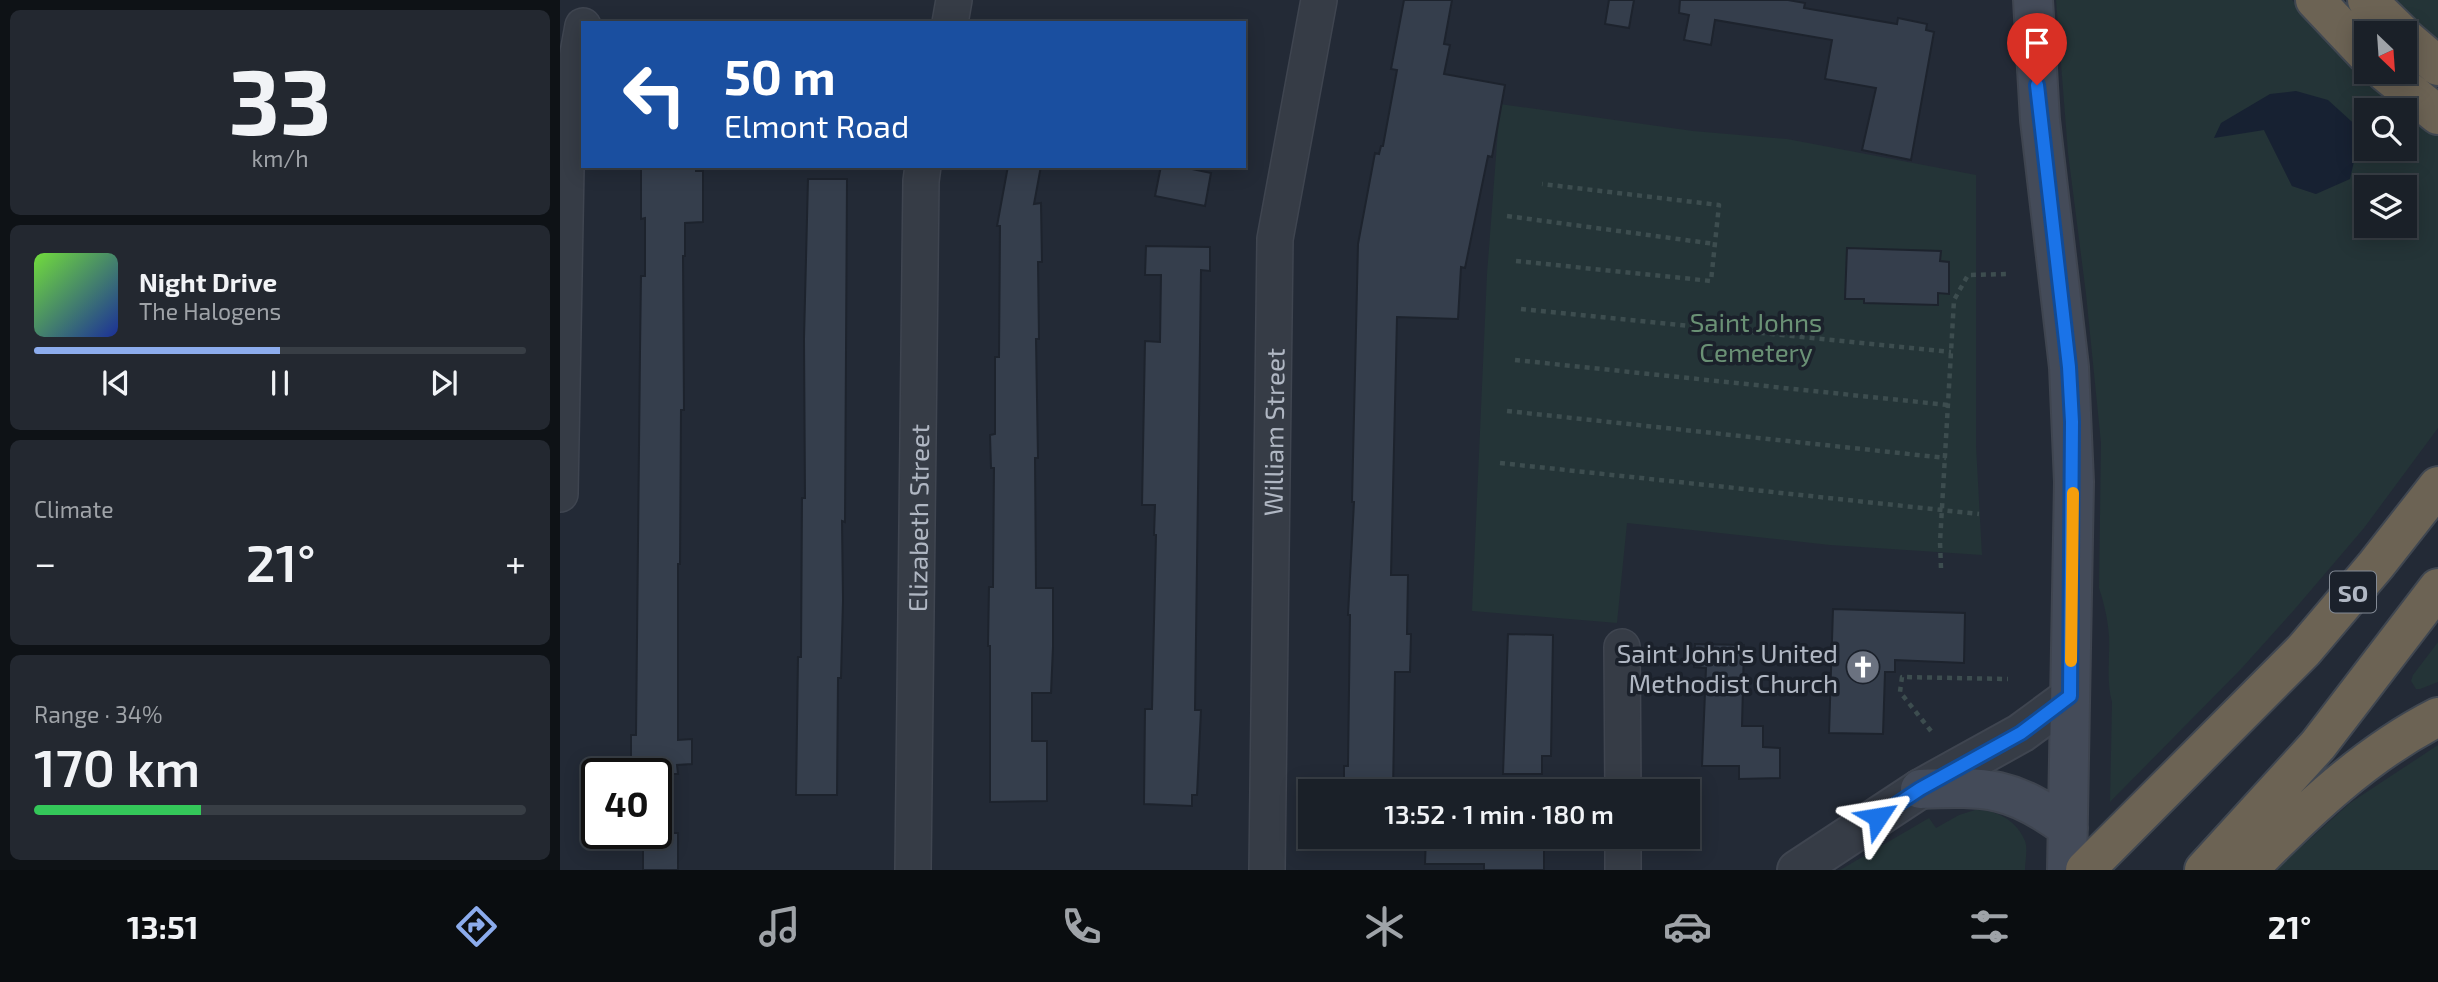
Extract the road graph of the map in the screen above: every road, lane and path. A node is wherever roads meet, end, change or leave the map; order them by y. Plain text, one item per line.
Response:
1 (587, 0) edge
2 (954, 0) edge
3 (1319, 0) edge
4 (2033, 0) edge
5 (2315, 0) edge
6 (2367, 0) edge
7 (584, 21) edge
8 (950, 21) edge
9 (2389, 21) edge
10 (581, 35) edge
11 (2354, 41) edge
12 (2417, 47) edge
13 (2438, 66) edge
14 (2400, 84) edge
15 (2438, 115) edge
16 (923, 168) edge
17 (1542, 184) dead end
18 (1507, 216) dead end
19 (1715, 243) junction
20 (1516, 261) dead end
21 (2006, 274) dead end
22 (1521, 309) dead end
23 (1951, 352) junction
24 (1515, 360) dead end
25 (1948, 405) junction
26 (1507, 411) dead end
27 (1946, 458) junction
28 (1500, 463) dead end
29 (2438, 486) edge
30 (560, 494) edge
31 (1944, 510) junction
32 (1979, 513) dead end
33 (1941, 568) dead end
34 (2438, 588) edge
35 (1622, 647) dead end
36 (2008, 678) dead end
37 (2070, 696) junction
38 (2438, 717) edge
39 (1931, 731) dead end
40 (1623, 779) edge
41 (1920, 789) junction
42 (2060, 807) junction
43 (1623, 849) edge
44 (912, 870) edge
45 (1267, 870) edge
46 (1623, 870) edge
47 (1797, 870) edge
48 (2067, 870) edge
49 (2085, 870) edge
50 (2204, 870) edge
51 (2248, 870) edge

1 - 7 street
2 - 8 street
3 - 45 street, William Street
4 - 37 main road
5 - 11 highway
6 - 9 highway
10 - 30 street
12 - 13 highway
14 - 15 highway
16 - 44 street, Elizabeth Street
17 - 19 path
18 - 19 path
19 - 20 path
21 - 23 path
22 - 23 path
23 - 25 path
24 - 25 path
25 - 27 path
26 - 27 path
27 - 31 path
28 - 31 path
29 - 49 highway, SO
31 - 32 path
31 - 33 path
34 - 50 highway
35 - 40 street
36 - 39 path
37 - 41 street
37 - 42 main road
38 - 51 highway
41 - 42 main road
41 - 47 street
42 - 48 main road
43 - 46 street

